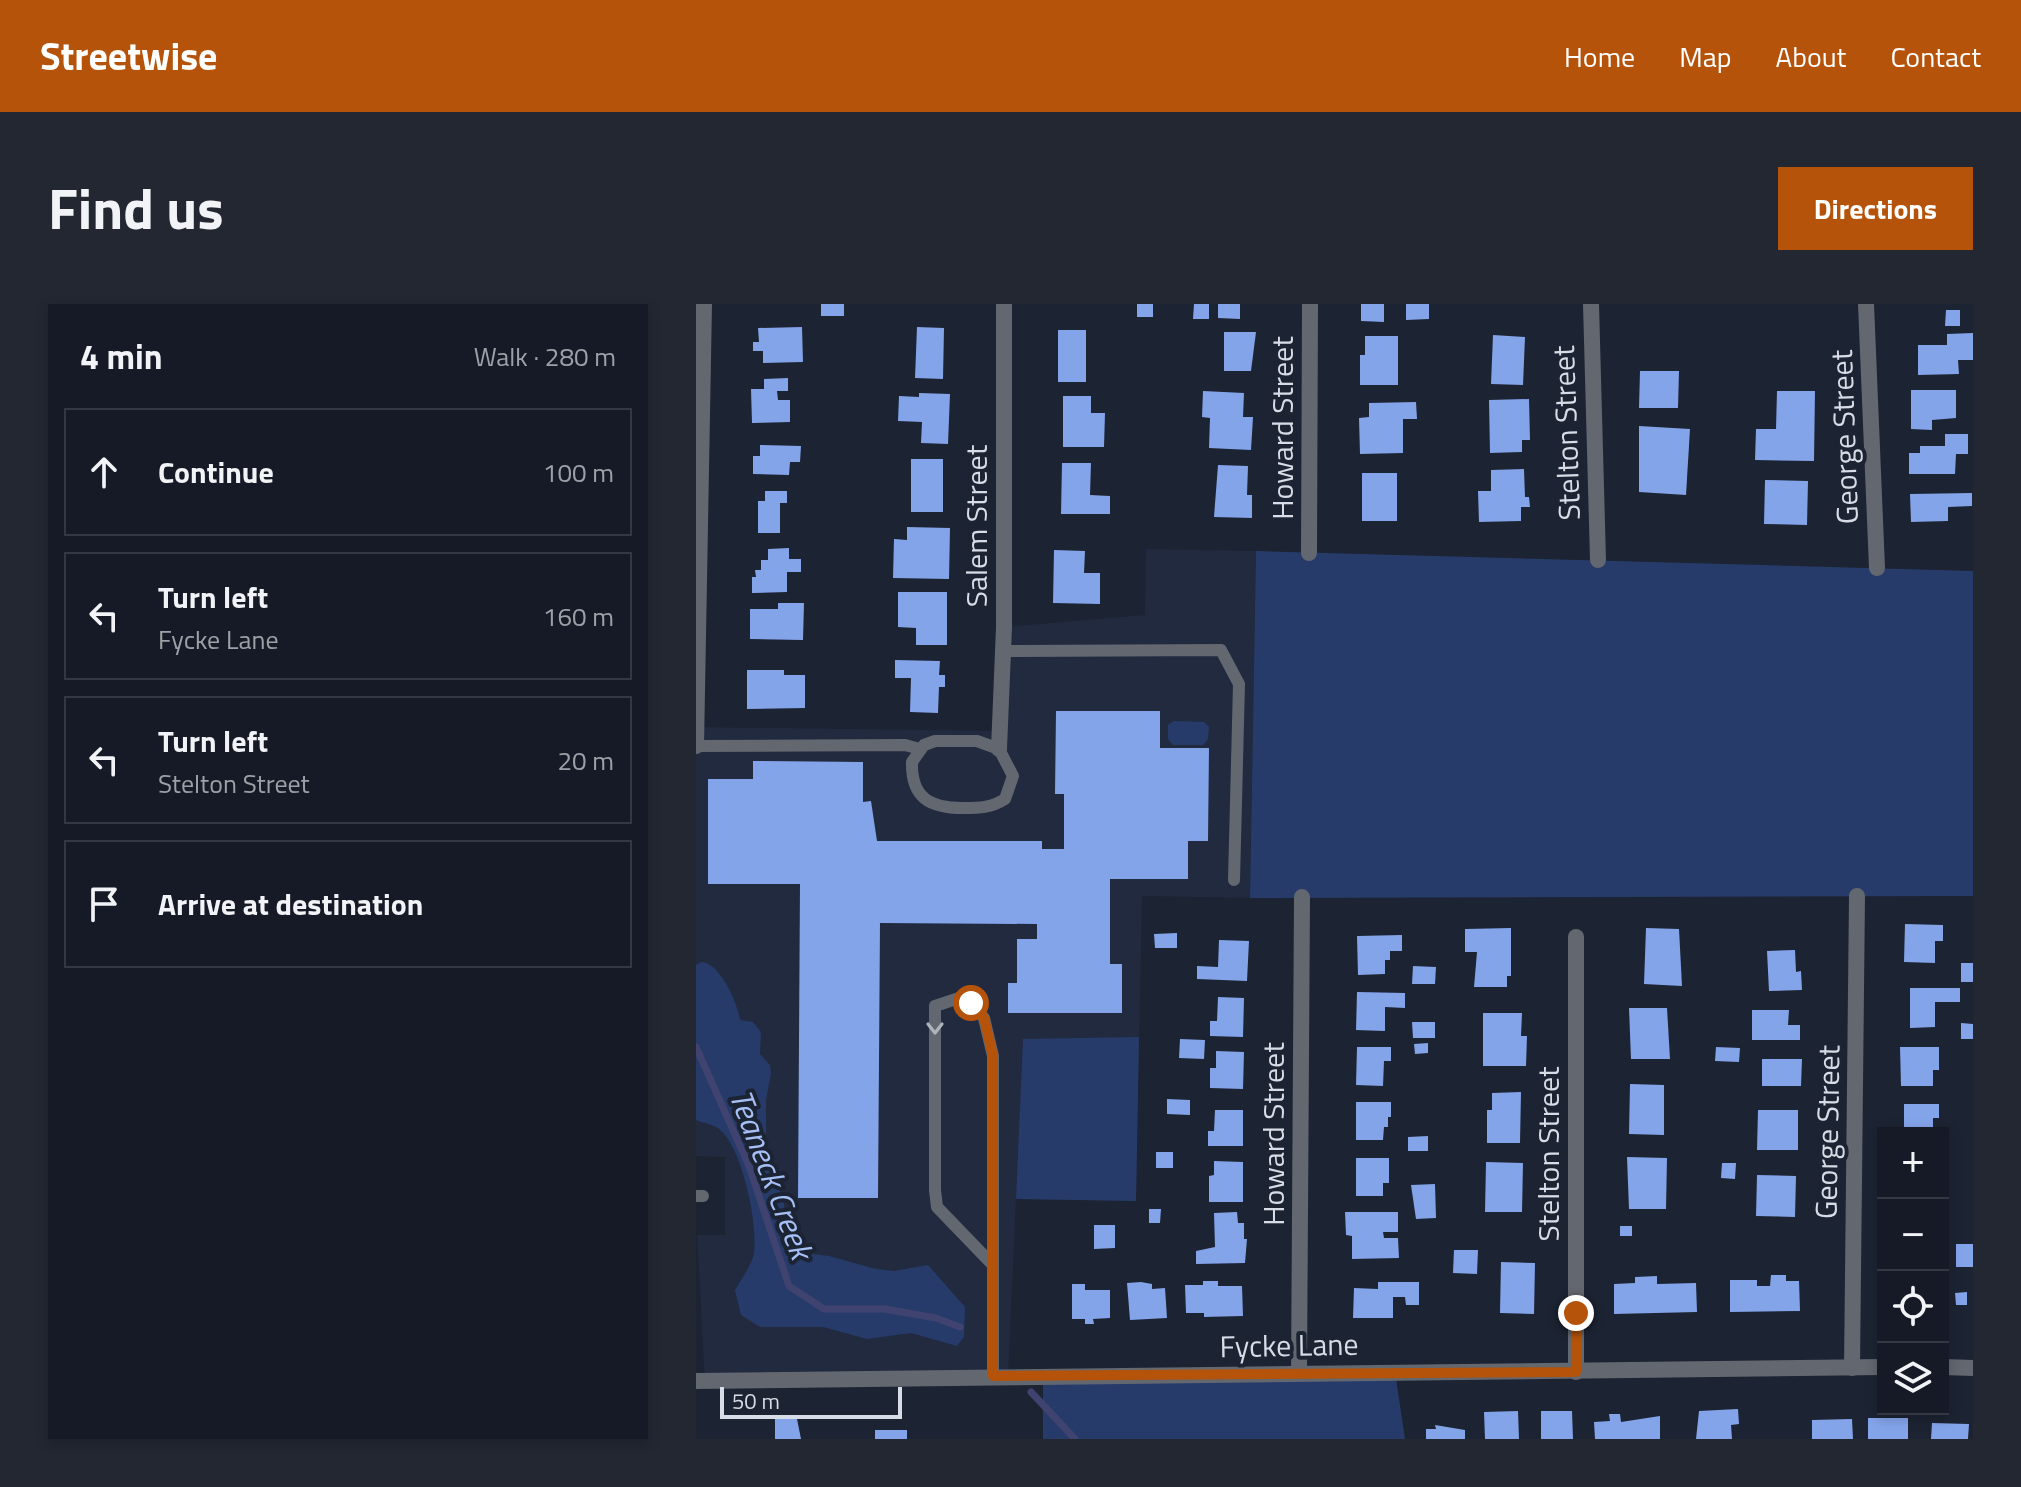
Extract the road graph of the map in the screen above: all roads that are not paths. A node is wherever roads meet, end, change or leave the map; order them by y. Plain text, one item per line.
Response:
1 (704, 304) edge
2 (1004, 304) edge
3 (1310, 304) edge
4 (1591, 304) edge
5 (1866, 304) edge
6 (1309, 553) dead end
7 (1598, 560) dead end
8 (1877, 568) dead end
9 (1003, 651) junction
10 (696, 746) edge
11 (920, 749) junction
12 (999, 749) junction
13 (1234, 880) dead end
14 (1857, 896) dead end
15 (1302, 897) dead end
16 (1576, 937) dead end
17 (992, 1264) junction
18 (1877, 1367) edge
19 (1949, 1367) edge
20 (1852, 1368) junction
21 (1973, 1368) edge
22 (1299, 1372) junction
23 (1576, 1372) junction
24 (993, 1376) junction
25 (696, 1381) edge

1 - 10 street
2 - 9 street, Salem Street
3 - 6 street, Howard Street
4 - 7 street, Stelton Street
5 - 8 street, George Street
9 - 12 street, Salem Street
9 - 13 lane
10 - 11 lane
11 - 12 lane
11 - 12 lane
14 - 20 street, George Street
15 - 22 street, Howard Street
16 - 23 street, Stelton Street
17 -> 17 lane
17 - 24 lane
18 - 20 street, Fycke Lane
19 - 21 street
20 - 23 street, Fycke Lane
22 - 23 street, Fycke Lane
22 - 24 street, Fycke Lane
24 - 25 street, Fycke Lane

